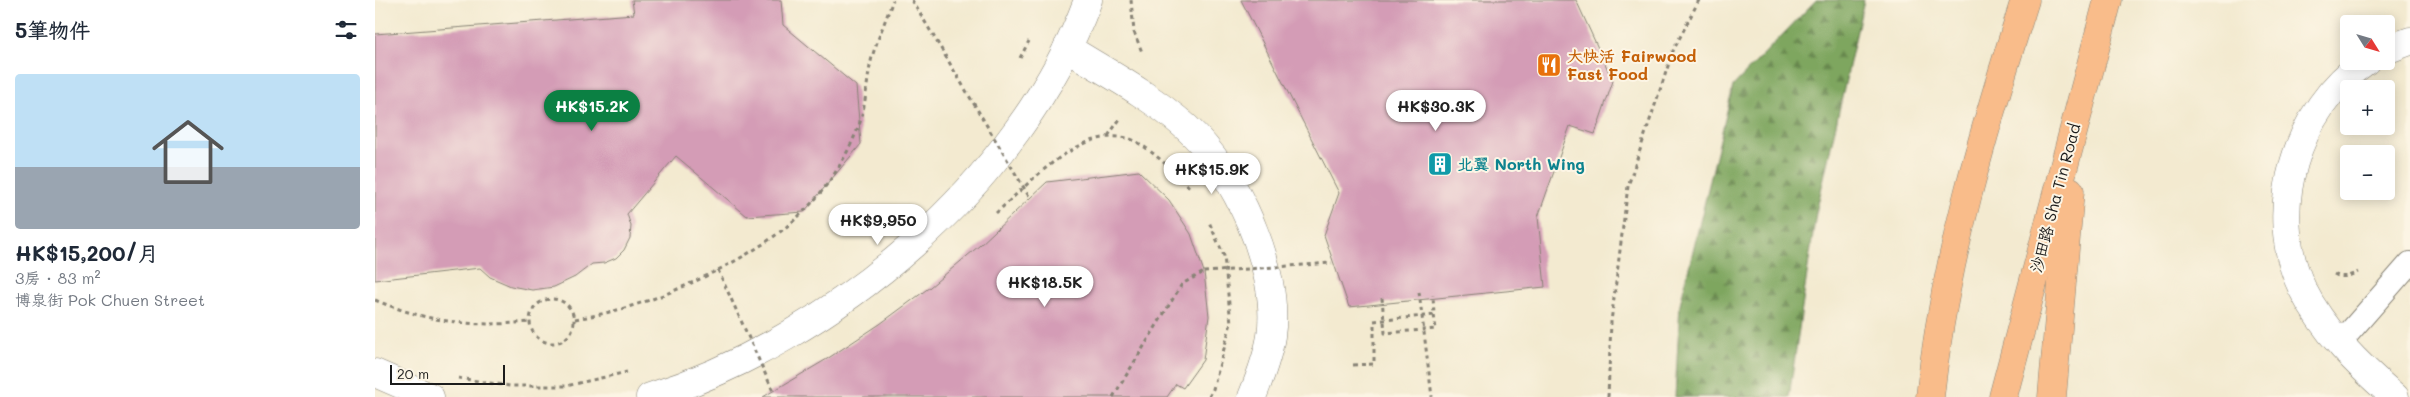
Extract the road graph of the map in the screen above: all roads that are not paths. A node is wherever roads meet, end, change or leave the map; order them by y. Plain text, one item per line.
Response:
1 (1088, 0) edge
2 (2025, 0) edge
3 (2108, 0) edge
4 (2410, 41) edge
5 (2395, 47) edge
6 (1067, 48) junction
7 (2355, 70) edge
8 (2076, 117) junction
9 (2410, 263) edge
10 (2340, 343) junction
11 (375, 373) edge
12 (430, 397) edge
13 (650, 397) edge
14 (1252, 397) edge
15 (1930, 397) edge
16 (2003, 397) edge
17 (2052, 397) edge
18 (2395, 397) edge

1 - 6 street
2 - 15 highway
3 - 8 highway, 沙田路 Sha Tin Road
4 - 5 street
6 - 13 street
6 - 14 street
7 - 10 street
8 - 16 highway, 沙田路 Sha Tin Road
8 - 17 highway
9 - 10 lane
10 - 18 street
11 - 12 street

